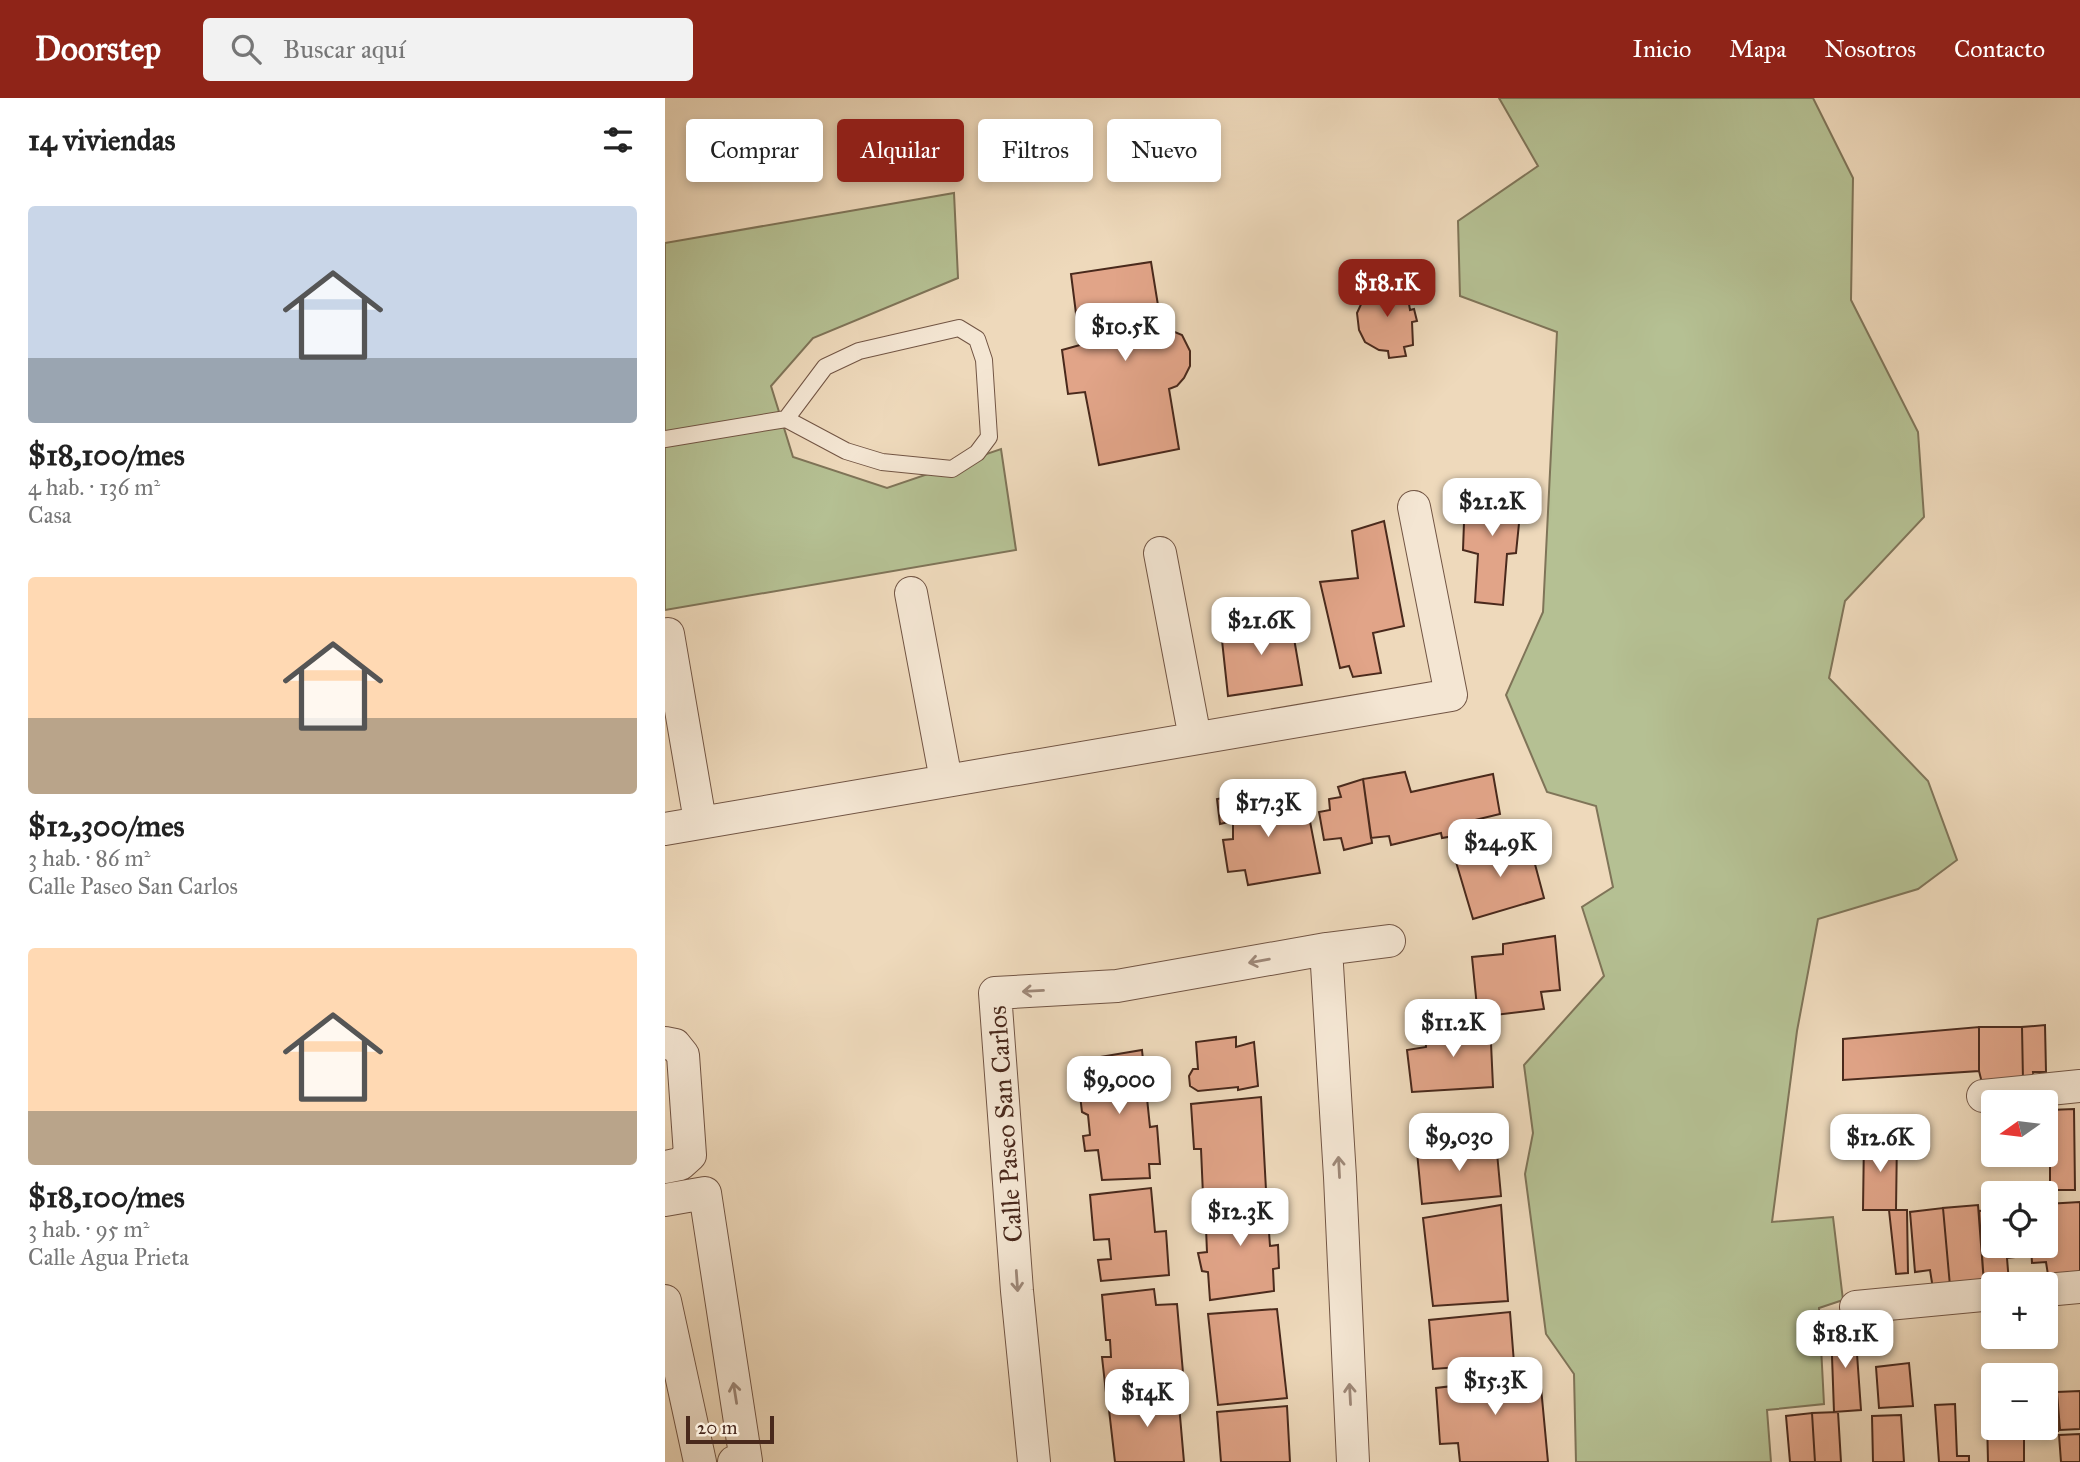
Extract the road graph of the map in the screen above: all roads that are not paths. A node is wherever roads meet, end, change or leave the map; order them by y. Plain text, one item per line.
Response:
1 (786, 419) junction
2 (665, 439) edge
3 (1414, 507) dead end
4 (1160, 553) dead end
5 (911, 593) dead end
6 (668, 634) dead end
7 (1195, 738) junction
8 (946, 780) junction
9 (700, 821) junction
10 (665, 829) edge
11 (1389, 941) dead end
12 (1326, 949) junction
13 (665, 1043) edge
14 (2080, 1086) edge
15 (2041, 1090) edge
16 (665, 1167) edge
17 (665, 1200) edge
18 (2080, 1287) edge
19 (2058, 1289) edge
20 (1981, 1295) edge
21 (665, 1301) edge
22 (1856, 1307) dead end
23 (700, 1462) edge
24 (734, 1462) edge
25 (1034, 1462) edge
26 (1353, 1462) edge

1 - 1 lane
1 - 2 lane
3 - 7 street
4 - 7 street
5 - 8 street
6 - 9 street
7 - 8 street
8 - 9 street
9 - 10 street
11 - 12 street, Calle Paseo San Carlos
12 -> 25 street, Calle Paseo San Carlos
26 -> 12 street
13 - 16 street
14 - 15 street
24 -> 17 street
18 - 19 street
20 - 22 street
21 - 23 street

